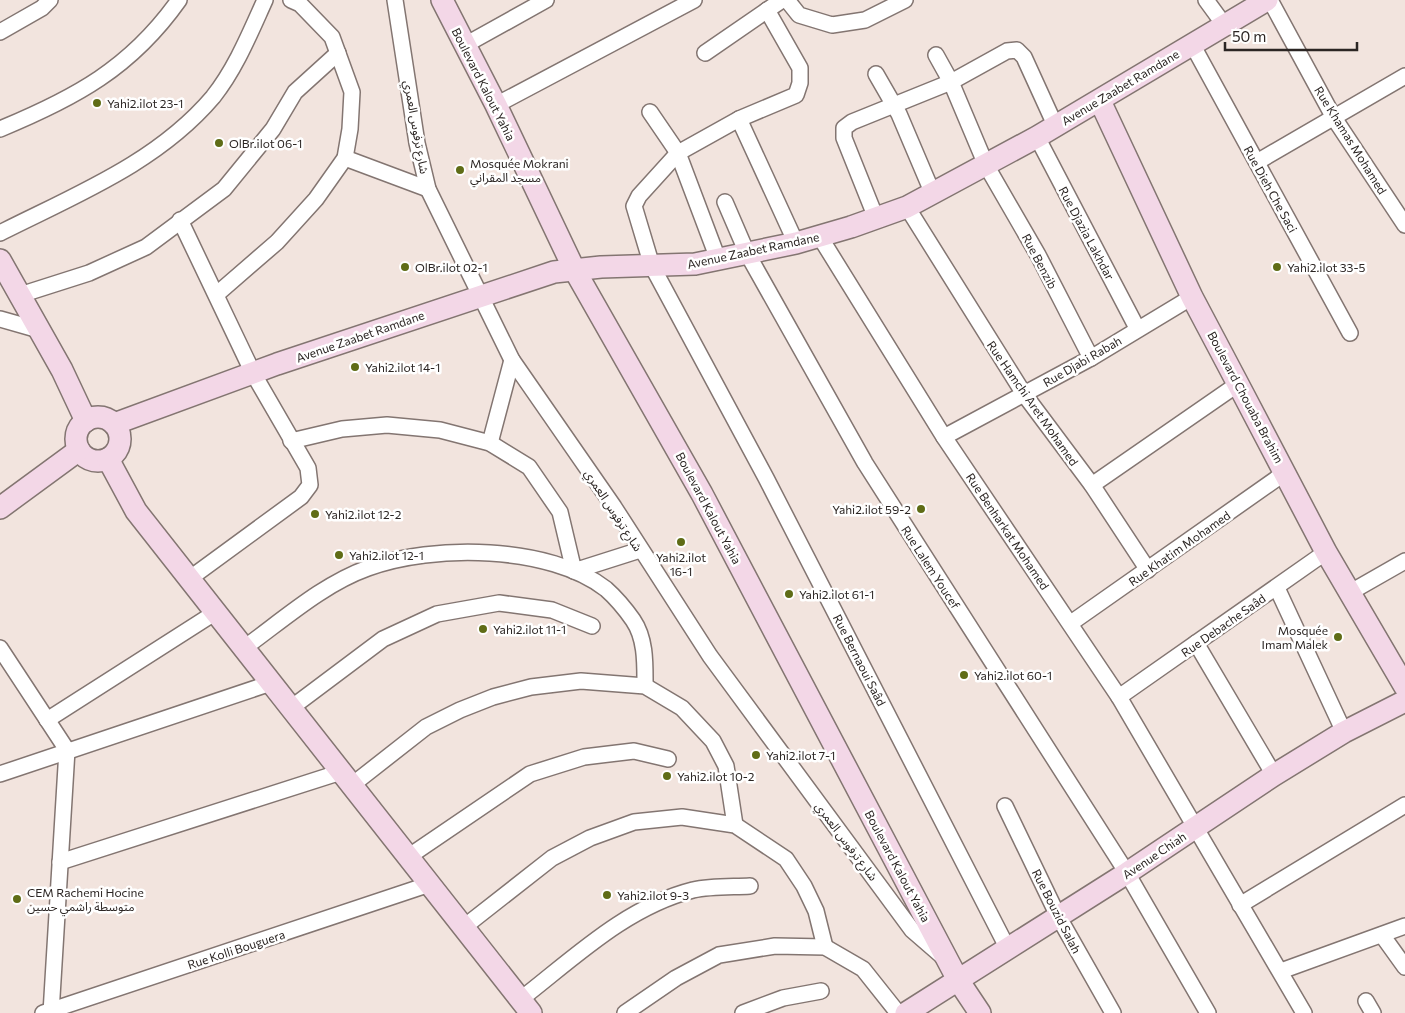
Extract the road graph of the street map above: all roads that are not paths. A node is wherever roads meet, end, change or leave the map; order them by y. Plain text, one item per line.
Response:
1 (50, 0) edge
2 (179, 0) edge
3 (265, 0) edge
4 (291, 0) edge
5 (395, 0) edge
6 (442, 0) edge
7 (546, 0) edge
8 (694, 0) edge
9 (782, 0) edge
10 (787, 0) edge
11 (905, 0) edge
12 (1206, 0) edge
13 (1269, 0) edge
14 (767, 10) junction
15 (1225, 26) junction
16 (0, 32) edge
17 (1192, 44) junction
18 (465, 45) junction
19 (338, 53) junction
20 (705, 53) dead end
21 (936, 55) dead end
22 (876, 74) dead end
23 (1405, 76) edge
24 (951, 82) junction
25 (1100, 100) junction
26 (893, 104) junction
27 (496, 105) junction
28 (650, 112) dead end
29 (1334, 118) junction
30 (739, 119) junction
31 (1055, 125) junction
32 (0, 129) edge
33 (1037, 137) junction
34 (678, 153) junction
35 (345, 158) junction
36 (1257, 162) junction
37 (986, 165) junction
38 (428, 190) junction
39 (933, 194) junction
40 (726, 202) dead end
41 (1400, 206) edge
42 (907, 207) junction
43 (876, 218) junction
44 (180, 220) junction
45 (1405, 225) edge
46 (0, 233) edge
47 (820, 237) junction
48 (796, 244) junction
49 (747, 254) junction
50 (718, 259) junction
51 (0, 260) edge
52 (652, 266) junction
53 (574, 269) junction
54 (216, 294) junction
55 (20, 295) junction
56 (479, 296) junction
57 (1192, 297) junction
58 (0, 319) edge
59 (1137, 328) junction
60 (39, 330) junction
61 (1350, 333) dead end
62 (1091, 358) junction
63 (512, 360) junction
64 (253, 373) junction
65 (1238, 384) junction
66 (1024, 394) junction
67 (86, 421) junction
68 (114, 424) junction
69 (944, 437) junction
70 (291, 441) junction
71 (490, 443) junction
72 (79, 450) junction
73 (108, 459) junction
74 (1286, 472) junction
75 (1092, 484) junction
76 (0, 508) edge
77 (640, 550) junction
78 (1326, 552) junction
79 (1405, 561) edge
80 (1148, 570) junction
81 (574, 571) junction
82 (189, 580) junction
83 (1277, 588) junction
84 (1349, 593) junction
85 (216, 612) junction
86 (1071, 624) junction
87 (592, 626) dead end
88 (1196, 643) junction
89 (0, 648) edge
90 (244, 648) junction
91 (271, 683) junction
92 (645, 686) junction
93 (1405, 687) edge
94 (1119, 698) junction
95 (1405, 701) edge
96 (291, 708) junction
97 (47, 720) junction
98 (1344, 732) junction
99 (67, 750) junction
100 (668, 759) dead end
101 (0, 774) edge
102 (1274, 775) junction
103 (347, 779) junction
104 (1405, 805) edge
105 (1006, 806) dead end
106 (735, 825) junction
107 (1194, 828) junction
108 (408, 857) junction
109 (60, 862) junction
110 (1127, 873) junction
111 (430, 884) junction
112 (750, 886) dead end
113 (1240, 906) junction
114 (1058, 916) junction
115 (1405, 926) edge
116 (464, 927) junction
117 (1382, 935) junction
118 (825, 947) junction
119 (1008, 949) junction
120 (1405, 967) edge
121 (954, 971) junction
122 (1281, 971) junction
123 (821, 991) dead end
124 (526, 1006) edge
125 (48, 1012) edge
126 (626, 1013) edge
127 (743, 1013) edge
128 (898, 1013) edge
129 (906, 1013) edge
130 (980, 1013) edge
131 (1113, 1013) edge
132 (1208, 1013) edge
133 (1304, 1013) edge

1 - 16 street
2 - 32 street
3 - 46 street
4 - 19 street
5 - 38 street, شارع ترفوس العمري
6 - 18 street, Boulevard Kalout Yahia
7 - 18 street
8 - 27 street
9 - 14 street
10 - 11 street
12 - 15 street
13 - 15 street, Avenue Zaabet Ramdane
13 - 29 street, Rue Khamas Mohamed
14 - 20 street
14 - 30 street
15 - 17 street, Avenue Zaabet Ramdane
17 - 25 street, Avenue Zaabet Ramdane
17 - 36 street, Rue Dieh Che Saci
18 - 27 street, Boulevard Kalout Yahia
19 - 35 street
19 - 44 street
21 - 24 street, Rue Benzib
22 - 26 street
23 - 29 street
24 - 26 street
24 - 31 street
24 - 37 street, Rue Benzib
25 - 31 street, Avenue Zaabet Ramdane
25 - 57 street, Boulevard Chouaba Brahim
26 - 39 street
26 - 43 street
27 - 53 street, Boulevard Kalout Yahia
28 - 34 street
29 - 36 street
29 - 41 street, Rue Khamas Mohamed
30 - 34 street
30 - 48 street
31 - 33 street, Avenue Zaabet Ramdane
33 - 37 street, Avenue Zaabet Ramdane
33 - 59 street, Rue Djazia Lakhdar
34 - 50 street
34 - 52 street, Rue Bernaoui Saâd
35 - 38 street
35 - 54 street
36 - 61 street, Rue Dieh Che Saci
37 - 39 street, Avenue Zaabet Ramdane
37 - 62 street, Rue Benzib
38 - 56 street, شارع ترفوس العمري
39 - 42 street, Avenue Zaabet Ramdane
40 - 49 street, Rue Lalem Youcef
41 - 45 street, Rue Khamas Mohamed
42 - 43 street, Avenue Zaabet Ramdane
42 - 66 street, Rue Hamchi Aret Mohamed
43 - 47 street, Avenue Zaabet Ramdane
44 - 54 street
44 - 55 street
47 - 48 street, Avenue Zaabet Ramdane
47 - 69 street, Rue Benharkat Mohamed
48 - 49 street, Avenue Zaabet Ramdane
49 - 50 street, Avenue Zaabet Ramdane
49 - 110 street, Rue Lalem Youcef
50 - 52 street, Avenue Zaabet Ramdane
51 - 55 street
52 - 53 street, Avenue Zaabet Ramdane
52 - 119 street, Rue Bernaoui Saâd
53 - 56 street, Avenue Zaabet Ramdane
53 - 121 street, Boulevard Kalout Yahia
54 - 64 street
55 - 60 street
56 - 63 street, شارع ترفوس العمري
56 - 64 street, Avenue Zaabet Ramdane
57 - 59 street, Rue Djabi Rabah
57 - 65 street, Boulevard Chouaba Brahim
58 - 60 street
59 - 62 street, Rue Djabi Rabah
60 - 67 street
62 - 66 street, Rue Djabi Rabah
63 - 71 street
63 - 77 street, شارع ترفوس العمري
64 - 68 street, Avenue Zaabet Ramdane
64 - 70 street
65 - 74 street, Boulevard Chouaba Brahim
65 - 75 street
66 - 69 street, Rue Djabi Rabah
66 - 75 street, Rue Hamchi Aret Mohamed
67 - 68 street
67 - 72 street
68 - 73 street
69 - 86 street, Rue Benharkat Mohamed
70 - 71 street
70 - 82 street
71 - 81 street
72 - 73 street
72 - 76 street
73 - 82 street
74 - 78 street, Boulevard Chouaba Brahim
74 - 80 street, Rue Khatim Mohamed
75 - 80 street, Rue Hamchi Aret Mohamed
77 - 81 street
77 - 121 street, شارع ترفوس العمري
78 - 83 street, Rue Debache Saâd
78 - 84 street, Boulevard Chouaba Brahim
79 - 84 street
80 - 86 street, Rue Khatim Mohamed
81 - 90 street
81 - 92 street
82 - 85 street
83 - 88 street, Rue Debache Saâd
83 - 98 street
84 - 93 street, Boulevard Chouaba Brahim
85 - 90 street
85 - 97 street
86 - 94 street, Rue Benharkat Mohamed
87 - 96 street
88 - 94 street, Rue Debache Saâd
88 - 102 street
89 - 97 street
90 - 91 street
91 - 96 street
91 - 99 street
92 - 103 street
92 - 106 street
94 - 107 street, Rue Benharkat Mohamed
95 - 98 street, Avenue Chiah
96 - 103 street
97 - 99 street
98 - 102 street, Avenue Chiah
99 - 101 street
99 - 109 street
100 - 108 street
102 - 107 street, Avenue Chiah
103 - 108 street
103 - 109 street
104 - 113 street
105 - 114 street, Rue Bouzid Salah
106 - 116 street
106 - 118 street
107 - 110 street, Avenue Chiah
107 - 113 street, Rue Benharkat Mohamed
108 - 111 street
109 - 125 street
110 - 114 street, Avenue Chiah
110 - 132 street, Rue Lalem Youcef
111 - 116 street
111 - 125 street, Rue Kolli Bouguera
112 - 124 street
113 - 122 street, Rue Benharkat Mohamed
114 - 119 street, Avenue Chiah
114 - 131 street, Rue Bouzid Salah
115 - 117 street
116 - 124 street
117 - 120 street
117 - 122 street
118 - 126 street
118 - 128 street
119 - 121 street, Avenue Chiah
121 - 129 street, Avenue Chiah
121 - 130 street, Boulevard Kalout Yahia
122 - 133 street, Rue Benharkat Mohamed
123 - 127 street

